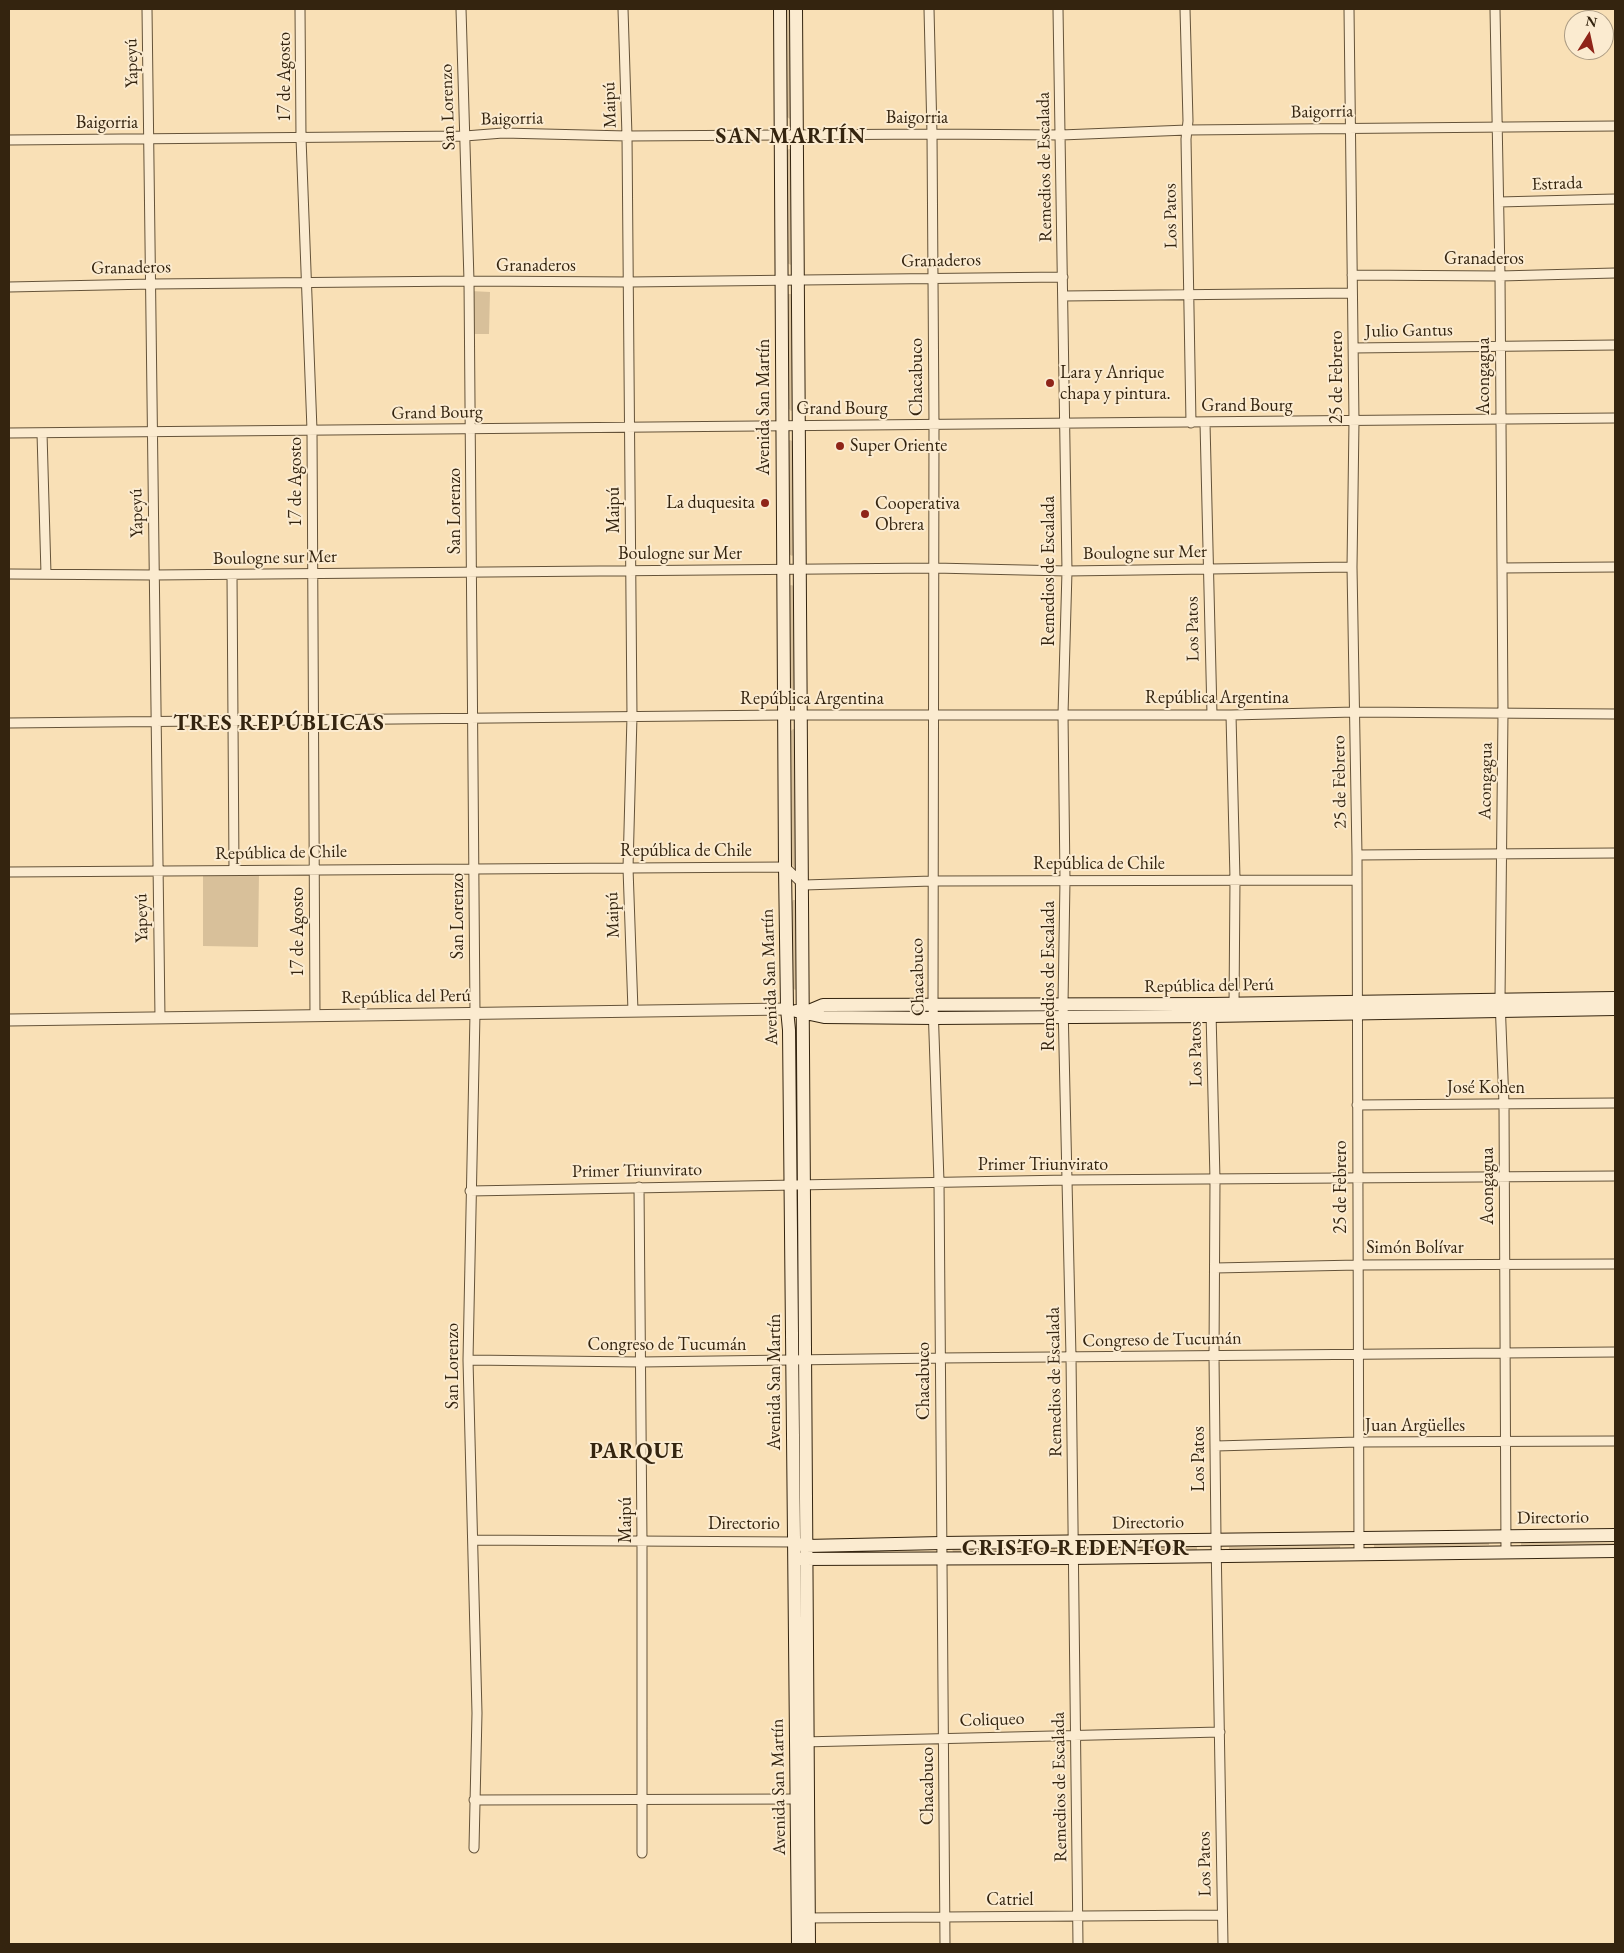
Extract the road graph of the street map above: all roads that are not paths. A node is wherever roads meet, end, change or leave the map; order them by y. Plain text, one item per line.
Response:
1 (147, 9) edge
2 (300, 9) edge
3 (461, 9) edge
4 (622, 9) edge
5 (780, 9) edge
6 (796, 9) edge
7 (929, 9) edge
8 (1058, 9) edge
9 (1185, 9) edge
10 (1348, 9) edge
11 (1495, 9) edge
12 (1497, 126) junction
13 (1615, 126) edge
14 (1351, 128) junction
15 (1187, 130) junction
16 (781, 134) junction
17 (798, 134) junction
18 (932, 134) junction
19 (1060, 135) junction
20 (465, 136) junction
21 (627, 136) junction
22 (301, 138) junction
23 (149, 139) junction
24 (9, 140) edge
25 (1615, 199) edge
26 (1499, 202) junction
27 (1615, 273) edge
28 (1352, 275) junction
29 (1500, 276) junction
30 (1063, 277) junction
31 (933, 278) junction
32 (782, 280) junction
33 (799, 280) junction
34 (469, 281) junction
35 (628, 282) junction
36 (308, 283) junction
37 (152, 284) junction
38 (9, 287) edge
39 (1352, 293) junction
40 (1189, 294) junction
41 (1063, 296) junction
42 (1615, 345) edge
43 (1500, 346) junction
44 (1353, 348) junction
45 (1615, 418) edge
46 (1501, 419) junction
47 (1354, 421) junction
48 (1191, 423) junction
49 (1205, 423) junction
50 (1066, 424) junction
51 (934, 425) junction
52 (782, 426) junction
53 (800, 426) junction
54 (630, 427) junction
55 (470, 429) junction
56 (312, 430) junction
57 (152, 432) junction
58 (9, 433) edge
59 (42, 433) junction
60 (1352, 567) junction
61 (1615, 567) edge
62 (934, 568) junction
63 (1502, 568) junction
64 (1208, 569) junction
65 (631, 570) junction
66 (783, 570) junction
67 (801, 570) junction
68 (1067, 570) junction
69 (471, 571) junction
70 (9, 574) edge
71 (46, 574) junction
72 (313, 574) junction
73 (154, 575) junction
74 (232, 575) junction
75 (1355, 712) junction
76 (1503, 713) junction
77 (933, 714) junction
78 (1064, 714) junction
79 (1615, 714) edge
80 (784, 715) junction
81 (1212, 715) junction
82 (1232, 715) junction
83 (632, 716) junction
84 (801, 716) junction
85 (472, 718) junction
86 (314, 719) junction
87 (233, 720) junction
88 (156, 721) junction
89 (9, 723) edge
90 (1502, 853) junction
91 (1615, 853) edge
92 (1357, 855) junction
93 (628, 868) junction
94 (785, 868) junction
95 (314, 869) junction
96 (474, 869) junction
97 (234, 870) junction
98 (157, 871) junction
99 (9, 872) edge
100 (1235, 879) junction
101 (1065, 880) junction
102 (1356, 880) junction
103 (932, 881) junction
104 (804, 885) junction
105 (1615, 998) edge
106 (1500, 1005) junction
107 (1357, 1007) junction
108 (787, 1009) junction
109 (1234, 1009) junction
110 (1615, 1009) edge
111 (1063, 1010) junction
112 (1211, 1010) junction
113 (633, 1011) junction
114 (934, 1011) junction
115 (475, 1013) junction
116 (804, 1013) junction
117 (315, 1016) junction
118 (160, 1018) junction
119 (9, 1020) edge
120 (1615, 1103) edge
121 (1504, 1104) junction
122 (1357, 1105) junction
123 (1505, 1176) junction
124 (1615, 1176) edge
125 (1358, 1177) junction
126 (1068, 1180) junction
127 (1215, 1180) junction
128 (939, 1182) junction
129 (797, 1184) junction
130 (639, 1187) junction
131 (470, 1191) junction
132 (1505, 1264) junction
133 (1615, 1264) edge
134 (1358, 1265) junction
135 (1215, 1268) junction
136 (1505, 1352) junction
137 (1615, 1352) edge
138 (1358, 1353) junction
139 (1214, 1356) junction
140 (1071, 1357) junction
141 (940, 1358) junction
142 (468, 1360) junction
143 (792, 1360) junction
144 (806, 1360) junction
145 (641, 1362) junction
146 (1615, 1441) edge
147 (1358, 1442) junction
148 (1505, 1442) junction
149 (1216, 1446) junction
150 (1615, 1535) edge
151 (1506, 1536) junction
152 (1359, 1538) junction
153 (1216, 1539) junction
154 (473, 1540) junction
155 (642, 1542) junction
156 (1073, 1542) junction
157 (941, 1543) junction
158 (800, 1552) junction
159 (1615, 1552) edge
160 (1506, 1553) junction
161 (1359, 1554) junction
162 (1216, 1557) junction
163 (1073, 1558) junction
164 (941, 1559) junction
165 (1220, 1732) junction
166 (1075, 1734) junction
167 (944, 1738) junction
168 (802, 1742) junction
169 (642, 1799) junction
170 (796, 1799) junction
171 (474, 1800) junction
172 (474, 1848) dead end
173 (642, 1853) dead end
174 (1078, 1915) junction
175 (1222, 1915) junction
176 (945, 1916) junction
177 (804, 1918) junction
178 (798, 1944) edge
179 (809, 1944) edge
180 (945, 1944) edge
181 (1078, 1944) edge
182 (1223, 1944) edge

1 - 23 street, Yapeyú
2 - 22 street, 17 de Agosto
3 - 20 street, San Lorenzo
4 - 21 street, Maipú
5 - 16 main road, Avenida San Martín
6 - 17 main road, Avenida San Martín
7 - 18 street, Chacabuco
8 - 19 street, Remedios de Escalada
9 - 15 street, Los Patos
10 - 14 street, 25 de Febrero
11 - 12 street, Acongagua
12 - 13 street, Baigorria
12 - 14 street, Baigorria
12 - 26 street, Acongagua
14 - 15 street, Baigorria
14 - 28 street, 25 de Febrero
15 - 19 street, Baigorria
15 - 40 street, Los Patos
16 - 17 street, Baigorria
16 - 21 street, Baigorria
16 - 32 main road, Avenida San Martín
17 - 18 street, Baigorria
17 - 33 main road, Avenida San Martín
18 - 19 street, Baigorria
18 - 31 street, Chacabuco
19 - 30 street, Remedios de Escalada
20 - 21 street, Baigorria
20 - 22 street, Baigorria
20 - 34 street, San Lorenzo
21 - 35 street, Maipú
22 - 23 street, Baigorria
22 - 36 street, 17 de Agosto
23 - 24 street, Baigorria
23 - 37 street, Yapeyú
25 - 26 street, Estrada
26 - 29 street, Acongagua
27 - 29 street, Granaderos
28 - 29 street, Granaderos
28 - 39 street, 25 de Febrero
29 - 43 street, Acongagua
30 - 31 street, Granaderos
30 - 41 street, Remedios de Escalada
31 - 33 street, Granaderos
31 - 51 street, Chacabuco
32 - 33 street, Granaderos
32 - 35 street, Granaderos
32 - 52 main road, Avenida San Martín
33 - 53 main road, Avenida San Martín
34 - 35 street, Granaderos
34 - 36 street, Granaderos
34 - 55 street, San Lorenzo
35 - 54 street, Maipú
36 - 37 street, Granaderos
36 - 56 street, 17 de Agosto
37 - 38 street, Granaderos
37 - 57 street, Yapeyú
39 - 40 street
39 - 44 street, 25 de Febrero
40 - 41 street
40 - 48 street, Los Patos
41 - 50 street, Remedios de Escalada
42 - 43 street, Julio Gantus
43 - 44 street, Julio Gantus
43 - 46 street, Acongagua
44 - 47 street, 25 de Febrero
45 - 46 street, Grand Bourg
46 - 47 street, Grand Bourg
46 - 63 street, Acongagua
47 - 49 street, Grand Bourg
47 - 60 street, 25 de Febrero
48 - 49 street, Grand Bourg
48 - 50 street, Grand Bourg
49 - 64 street, Los Patos
50 - 51 street, Grand Bourg
50 - 68 street, Remedios de Escalada
51 - 53 street, Grand Bourg
51 - 62 street, Chacabuco
52 - 53 street, Grand Bourg
52 - 54 street, Grand Bourg
52 - 66 main road, Avenida San Martín
53 - 67 main road, Avenida San Martín
54 - 55 street, Grand Bourg
54 - 65 street, Maipú
55 - 56 street, Grand Bourg
55 - 69 street, San Lorenzo
56 - 57 street, Grand Bourg
56 - 72 street, 17 de Agosto
57 - 59 street, Grand Bourg
57 - 73 street, Yapeyú
58 - 59 street, Grand Bourg
59 - 71 street
60 - 64 street, Boulogne sur Mer
60 - 75 street, 25 de Febrero
61 - 63 street
62 - 67 street, Boulogne sur Mer
62 - 68 street, Boulogne sur Mer
62 - 77 street, Chacabuco
63 - 76 street, Acongagua
64 - 68 street, Boulogne sur Mer
64 - 81 street, Los Patos
65 - 66 street, Boulogne sur Mer
65 - 69 street, Boulogne sur Mer
65 - 83 street, Maipú
66 - 67 street, Boulogne sur Mer
66 - 80 main road, Avenida San Martín
67 - 84 main road, Avenida San Martín
68 - 78 street, Remedios de Escalada
69 - 72 street, Boulogne sur Mer
69 - 85 street, San Lorenzo
70 - 71 street, Boulogne sur Mer
71 - 73 street, Boulogne sur Mer
72 - 74 street, Boulogne sur Mer
72 - 86 street, 17 de Agosto
73 - 74 street, Boulogne sur Mer
73 - 88 street, Yapeyú
74 - 87 street
75 - 76 street, República Argentina
75 - 82 street, República Argentina
75 - 92 street, 25 de Febrero
76 - 79 street, República Argentina
76 - 90 street, Acongagua
77 - 78 street, República Argentina
77 - 84 street, República Argentina
77 - 103 street, Chacabuco
78 - 81 street, República Argentina
78 - 101 street, Remedios de Escalada
80 - 83 street, República Argentina
80 - 84 street, República Argentina
80 - 94 main road, Avenida San Martín
81 - 82 street, República Argentina
82 - 100 street
83 - 85 street, República Argentina
83 - 93 street, Maipú
84 - 104 main road, Avenida San Martín
85 - 86 street, República Argentina
85 - 96 street, San Lorenzo
86 - 87 street, República Argentina
86 - 95 street, 17 de Agosto
87 - 88 street, República Argentina
87 - 97 street
88 - 89 street, República Argentina
88 - 98 street, Yapeyú
90 - 91 street
90 - 92 street
90 - 106 street, Acongagua
92 - 102 street, 25 de Febrero
93 - 94 street, República de Chile
93 - 96 street, República de Chile
93 - 113 street, Maipú
94 - 104 street
94 - 108 main road, Avenida San Martín
95 - 96 street, República de Chile
95 - 97 street, República de Chile
95 - 117 street, 17 de Agosto
96 - 115 street, San Lorenzo
97 - 98 street, República de Chile
98 - 99 street, República de Chile
98 - 118 street, Yapeyú
100 - 101 street, República de Chile
100 - 102 street, República de Chile
100 - 109 street
101 - 103 street, República de Chile
101 - 111 street, Remedios de Escalada
102 - 107 street, 25 de Febrero
103 - 104 street, República de Chile
103 - 114 street, Chacabuco
104 - 116 main road, Avenida San Martín
105 - 106 main road, República del Perú
106 - 107 main road, República del Perú
106 - 110 main road, República del Perú
106 - 121 street, Acongagua
107 - 109 main road, República del Perú
107 - 122 street, 25 de Febrero
108 - 113 street, República del Perú
108 - 116 main road, República del Perú
108 - 129 main road, Avenida San Martín
109 - 112 main road, República del Perú
111 - 112 main road, República del Perú
111 - 114 main road, República del Perú
111 - 126 street, Remedios de Escalada
112 - 127 street, Los Patos
113 - 115 street, República del Perú
114 - 116 main road, República del Perú
114 - 128 street, Chacabuco
115 - 117 street, República del Perú
115 - 131 street, San Lorenzo
116 - 129 main road, Avenida San Martín
117 - 118 street, República del Perú
118 - 119 street, República del Perú
120 - 121 street, José Kohen
121 - 122 street, José Kohen
121 - 123 street, Acongagua
122 - 125 street, 25 de Febrero
123 - 124 street, Primer Triunvirato
123 - 125 street, Primer Triunvirato
123 - 132 street, Acongagua
125 - 127 street, Primer Triunvirato
125 - 134 street, 25 de Febrero
126 - 127 street, Primer Triunvirato
126 - 128 street, Primer Triunvirato
126 - 140 street, Remedios de Escalada
127 - 135 street, Los Patos
128 - 129 street, Primer Triunvirato
128 - 141 street, Chacabuco
129 - 130 street, Primer Triunvirato
129 - 143 main road, Avenida San Martín
129 - 144 main road, Avenida San Martín
130 - 131 street, Primer Triunvirato
130 - 145 street, Maipú
131 - 142 street, San Lorenzo
132 - 133 street, Simón Bolívar
132 - 134 street, Simón Bolívar
132 - 136 street, Acongagua
134 - 135 street, Simón Bolívar
134 - 138 street, 25 de Febrero
135 - 139 street, Los Patos
136 - 137 street, Congreso de Tucumán
136 - 138 street, Congreso de Tucumán
136 - 148 street, Acongagua
138 - 139 street, Congreso de Tucumán
138 - 147 street, 25 de Febrero
139 - 140 street, Congreso de Tucumán
139 - 149 street, Los Patos
140 - 141 street, Congreso de Tucumán
140 - 156 street, Remedios de Escalada
141 - 144 street, Congreso de Tucumán
141 - 157 street, Chacabuco
142 - 145 street, Congreso de Tucumán
142 - 154 street, San Lorenzo
143 - 144 street, Congreso de Tucumán
143 - 145 street, Congreso de Tucumán
143 - 158 main road, Avenida San Martín
144 - 158 main road, Avenida San Martín
145 - 155 street, Maipú
146 - 148 street, Juan Argüelles
147 - 148 street, Juan Argüelles
147 - 149 street, Juan Argüelles
147 - 152 street, 25 de Febrero
148 - 151 street, Acongagua
149 - 153 street, Los Patos
150 - 151 main road, Directorio
151 - 152 main road, Directorio
151 - 160 street, Acongagua
152 - 153 main road, Directorio
152 - 161 street, 25 de Febrero
153 - 156 main road, Directorio
153 - 162 street, Los Patos
154 - 155 street, Directorio
154 - 171 street, San Lorenzo
155 - 158 street, Directorio
155 - 169 street, Maipú
156 - 157 main road, Directorio
156 - 163 street, Remedios de Escalada
157 - 158 main road, Directorio
157 - 164 street, Chacabuco
158 - 164 main road, Directorio
158 - 168 main road, Avenida San Martín
159 - 160 main road, Directorio
160 - 161 main road, Directorio
161 - 162 main road, Directorio
162 - 163 main road, Directorio
162 - 165 street, Los Patos
163 - 164 main road, Directorio
163 - 166 street, Remedios de Escalada
164 - 167 street, Chacabuco
165 - 166 street, Coliqueo
165 - 175 street, Los Patos
166 - 167 street, Coliqueo
166 - 174 street, Remedios de Escalada
167 - 168 street, Coliqueo
167 - 176 street, Chacabuco
168 - 170 main road, Avenida San Martín
168 - 177 main road, Avenida San Martín
169 - 170 street
169 - 171 street
169 - 173 street, Maipú
170 - 177 main road, Avenida San Martín
171 - 172 street, San Lorenzo
174 - 175 street, Catriel
174 - 176 street, Catriel
174 - 181 street, Remedios de Escalada
175 - 182 street, Los Patos
176 - 177 street, Catriel
176 - 180 street, Chacabuco
177 - 178 main road, Avenida San Martín
177 - 179 main road, Avenida San Martín

